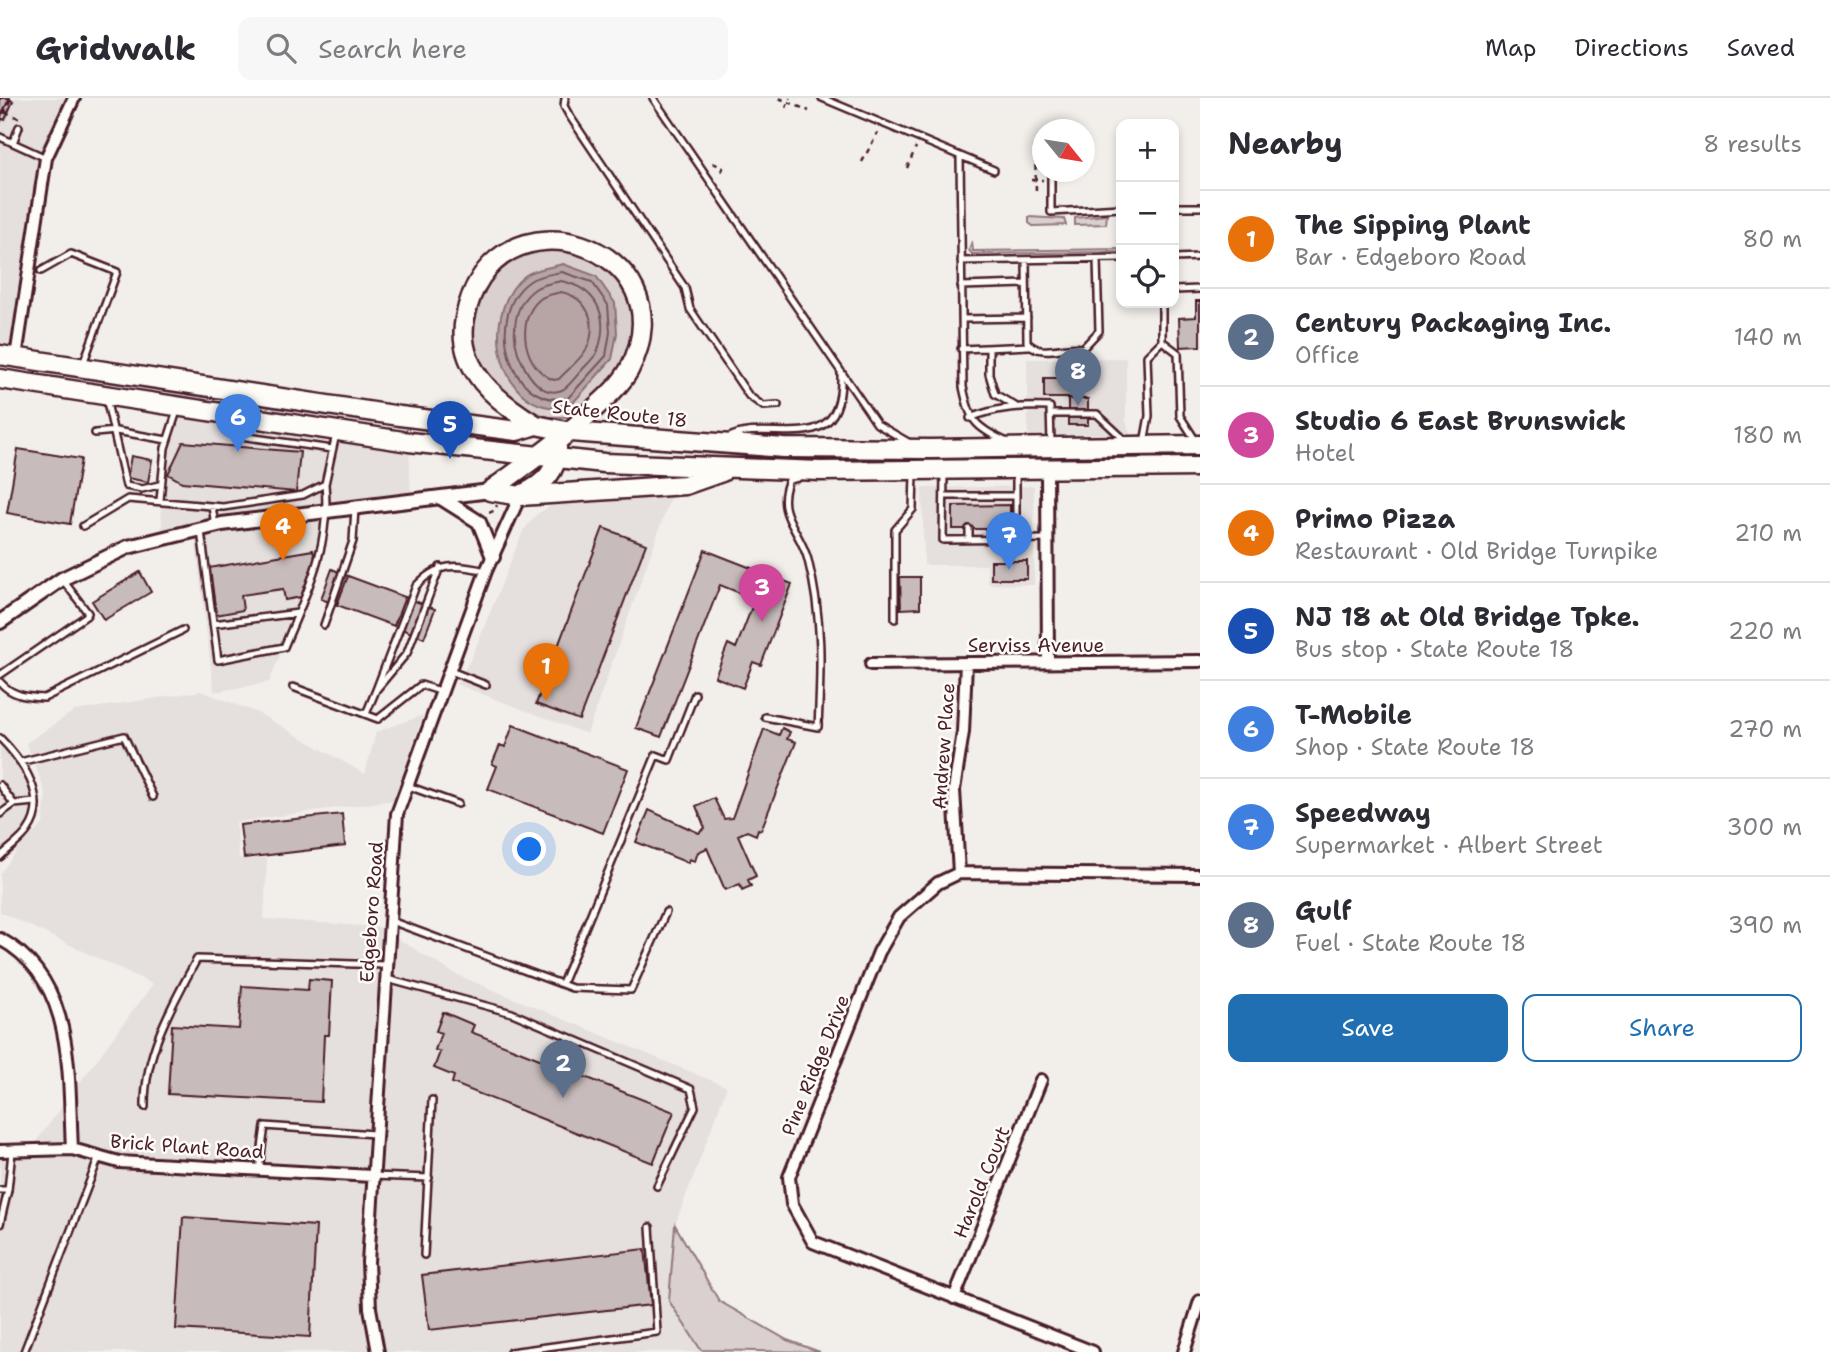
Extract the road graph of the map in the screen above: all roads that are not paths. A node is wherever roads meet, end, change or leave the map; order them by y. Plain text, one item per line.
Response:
1 (74, 98) edge
2 (565, 98) edge
3 (653, 98) edge
4 (822, 98) edge
5 (19, 127) dead end
6 (0, 137) edge
7 (13, 143) junction
8 (960, 157) junction
9 (46, 158) junction
10 (993, 170) dead end
11 (1051, 182) edge
12 (1179, 207) edge
13 (1200, 207) edge
14 (1116, 208) edge
15 (1200, 257) edge
16 (1116, 258) edge
17 (1179, 258) edge
18 (1097, 259) junction
19 (1026, 260) junction
20 (961, 261) junction
21 (41, 271) dead end
22 (1026, 284) junction
23 (961, 286) junction
24 (1200, 289) edge
25 (1179, 290) edge
26 (1162, 308) edge
27 (1027, 318) junction
28 (962, 319) junction
29 (1162, 341) junction
30 (1029, 346) junction
31 (989, 348) junction
32 (961, 349) junction
33 (8, 356) edge
34 (82, 368) junction
35 (841, 373) junction
36 (0, 379) edge
37 (106, 394) junction
38 (995, 394) junction
39 (778, 405) dead end
40 (179, 406) junction
41 (1015, 406) junction
42 (990, 410) junction
43 (232, 414) junction
44 (1050, 414) junction
45 (970, 418) junction
46 (116, 431) junction
47 (336, 431) junction
48 (572, 432) junction
49 (95, 433) dead end
50 (167, 440) junction
51 (717, 444) junction
52 (546, 445) junction
53 (1199, 445) edge
54 (1017, 446) junction
55 (1051, 446) junction
56 (1137, 446) junction
57 (332, 449) junction
58 (931, 449) junction
59 (1200, 467) edge
60 (732, 469) junction
61 (1016, 469) junction
62 (1048, 469) junction
63 (944, 470) junction
64 (821, 471) junction
65 (914, 471) junction
66 (325, 484) junction
67 (159, 485) junction
68 (520, 496) junction
69 (944, 496) junction
70 (968, 496) junction
71 (991, 496) junction
72 (1016, 496) junction
73 (494, 498) junction
74 (441, 499) junction
75 (160, 500) junction
76 (212, 506) junction
77 (968, 506) dead end
78 (991, 506) dead end
79 (355, 508) junction
80 (327, 510) junction
81 (83, 526) dead end
82 (215, 526) junction
83 (200, 528) junction
84 (969, 529) dead end
85 (992, 529) dead end
86 (1048, 539) junction
87 (970, 540) junction
88 (992, 540) junction
89 (1016, 540) junction
90 (493, 557) junction
91 (440, 567) junction
92 (486, 571) junction
93 (62, 579) junction
94 (298, 612) junction
95 (895, 619) dead end
96 (0, 622) edge
97 (214, 624) junction
98 (324, 625) dead end
99 (183, 630) dead end
100 (1200, 661) edge
101 (1048, 662) junction
102 (966, 663) junction
103 (872, 664) dead end
104 (448, 670) junction
105 (0, 675) edge
106 (0, 682) edge
107 (486, 684) dead end
108 (293, 687) dead end
109 (376, 690) junction
110 (440, 691) junction
111 (695, 694) dead end
112 (366, 714) junction
113 (765, 717) dead end
114 (0, 738) edge
115 (20, 762) junction
116 (0, 785) edge
117 (405, 785) junction
118 (153, 797) dead end
119 (35, 802) junction
120 (13, 804) junction
121 (458, 804) dead end
122 (0, 814) edge
123 (0, 856) edge
124 (959, 873) junction
125 (1200, 875) edge
126 (666, 912) dead end
127 (388, 920) junction
128 (0, 939) edge
129 (385, 965) junction
130 (384, 978) junction
131 (562, 984) junction
132 (1041, 1080) dead end
133 (432, 1100) dead end
134 (145, 1107) dead end
135 (374, 1134) junction
136 (72, 1149) junction
137 (12, 1150) junction
138 (0, 1151) edge
139 (99, 1157) junction
140 (259, 1170) junction
141 (372, 1176) junction
142 (429, 1178) junction
143 (657, 1186) dead end
144 (8, 1189) junction
145 (0, 1190) edge
146 (0, 1224) edge
147 (650, 1227) dead end
148 (424, 1255) dead end
149 (954, 1298) junction
150 (1200, 1301) edge
151 (24, 1352) edge
152 (378, 1352) edge
153 (510, 1352) edge
154 (1093, 1352) edge
155 (1184, 1352) edge

1 - 9 street
2 - 39 lane
3 - 35 lane
4 - 8 lane
5 - 7 lane
6 - 7 lane
7 - 9 lane
8 - 10 lane
8 - 20 lane
9 - 33 street
11 - 14 lane
12 - 13 lane
15 - 17 lane
16 - 18 lane
18 - 19 lane
18 - 30 lane
19 - 20 lane
19 - 22 lane
20 - 23 lane
21 - 34 lane
22 - 23 lane
22 - 27 lane
23 - 28 lane
24 - 25 lane
26 - 29 lane
27 - 28 lane
27 - 30 lane
28 - 32 lane
29 - 53 lane
29 - 56 lane
30 - 31 lane
31 - 32 lane
31 - 38 lane
32 - 45 lane
33 - 34 highway, State Route 18
34 - 52 highway, State Route 18
35 - 51 lane
35 - 58 lane
36 - 37 highway, State Route 18
37 - 40 highway, State Route 18
37 - 46 lane
38 - 41 lane
38 - 42 lane
40 - 43 highway, State Route 18
40 - 50 lane
41 - 42 lane
41 - 44 lane
42 - 45 lane
43 - 47 highway, State Route 18
43 - 57 lane
44 - 55 lane
44 - 56 lane
45 - 54 lane
46 - 49 lane
46 - 50 lane
46 - 67 lane
47 - 52 highway, State Route 18
47 - 57 lane
48 - 51 highway, State Route 18
48 - 52 highway, State Route 18
48 - 52 highway
50 - 67 lane
51 - 58 highway, State Route 18
52 - 60 highway, State Route 18
52 - 68 highway
52 - 73 highway
53 - 56 highway, State Route 18
54 - 55 highway, State Route 18
54 - 58 highway, State Route 18
55 - 56 highway, State Route 18
57 - 66 lane
59 - 62 highway, State Route 18
60 - 64 highway, State Route 18
60 - 68 highway
61 - 62 highway, State Route 18
61 - 63 highway, State Route 18
61 - 72 lane
62 - 86 street
63 - 65 highway, State Route 18
63 - 69 lane
64 - 65 highway, State Route 18
64 - 113 lane
65 - 95 lane
66 - 76 lane
66 - 80 lane
67 - 75 lane
68 - 73 highway
68 - 90 street, Edgeboro Road
69 - 70 lane
69 - 87 lane
70 - 71 lane
70 - 77 lane
71 - 72 lane
71 - 78 lane
72 - 89 lane
73 - 74 street
74 - 79 street
74 - 90 street
75 - 76 lane
75 - 81 lane
76 - 82 lane
79 - 80 street
79 - 98 lane
80 - 82 street
80 - 94 lane
82 - 83 street
83 - 93 street
83 - 97 lane
84 - 87 lane
85 - 88 lane
86 - 89 lane
86 - 101 street
87 - 88 lane
88 - 89 lane
90 - 92 street, Edgeboro Road
91 - 92 lane
91 - 109 lane
91 - 109 lane
92 - 104 street, Edgeboro Road
93 - 96 street
93 - 105 lane
94 - 97 lane
94 - 97 lane
99 - 106 lane
100 - 101 street, Serviss Avenue
101 - 102 street, Serviss Avenue
102 - 103 street, Serviss Avenue
102 - 124 street, Andrew Place
104 - 107 lane
104 - 110 street, Edgeboro Road
108 - 112 lane
109 - 112 lane
110 - 112 lane
110 - 117 street, Edgeboro Road
111 - 131 lane
114 - 115 lane
115 - 118 lane
115 - 119 lane
116 - 120 lane
117 - 121 lane
117 - 127 street, Edgeboro Road
119 - 120 lane
119 - 123 lane
120 - 122 lane
124 - 125 street
124 - 149 street, Pine Ridge Drive
126 - 131 lane
127 - 129 street, Edgeboro Road
127 - 131 lane
128 - 136 street
129 - 130 street, Edgeboro Road
129 - 134 lane
130 - 135 street, Edgeboro Road
130 - 143 lane
132 - 149 street, Harold Court
133 - 142 lane
135 - 140 lane
135 - 141 street, Edgeboro Road
136 - 137 street, Brick Plant Road
136 - 139 street, Brick Plant Road
137 - 138 street, Brick Plant Road
137 - 144 lane
139 - 140 street, Brick Plant Road
139 - 151 lane
140 - 141 street, Brick Plant Road
141 - 142 lane
141 - 152 street, Edgeboro Road
142 - 148 lane
144 - 145 lane
144 - 146 lane
147 - 153 lane
149 - 154 street, Pine Ridge Drive
150 - 155 street

